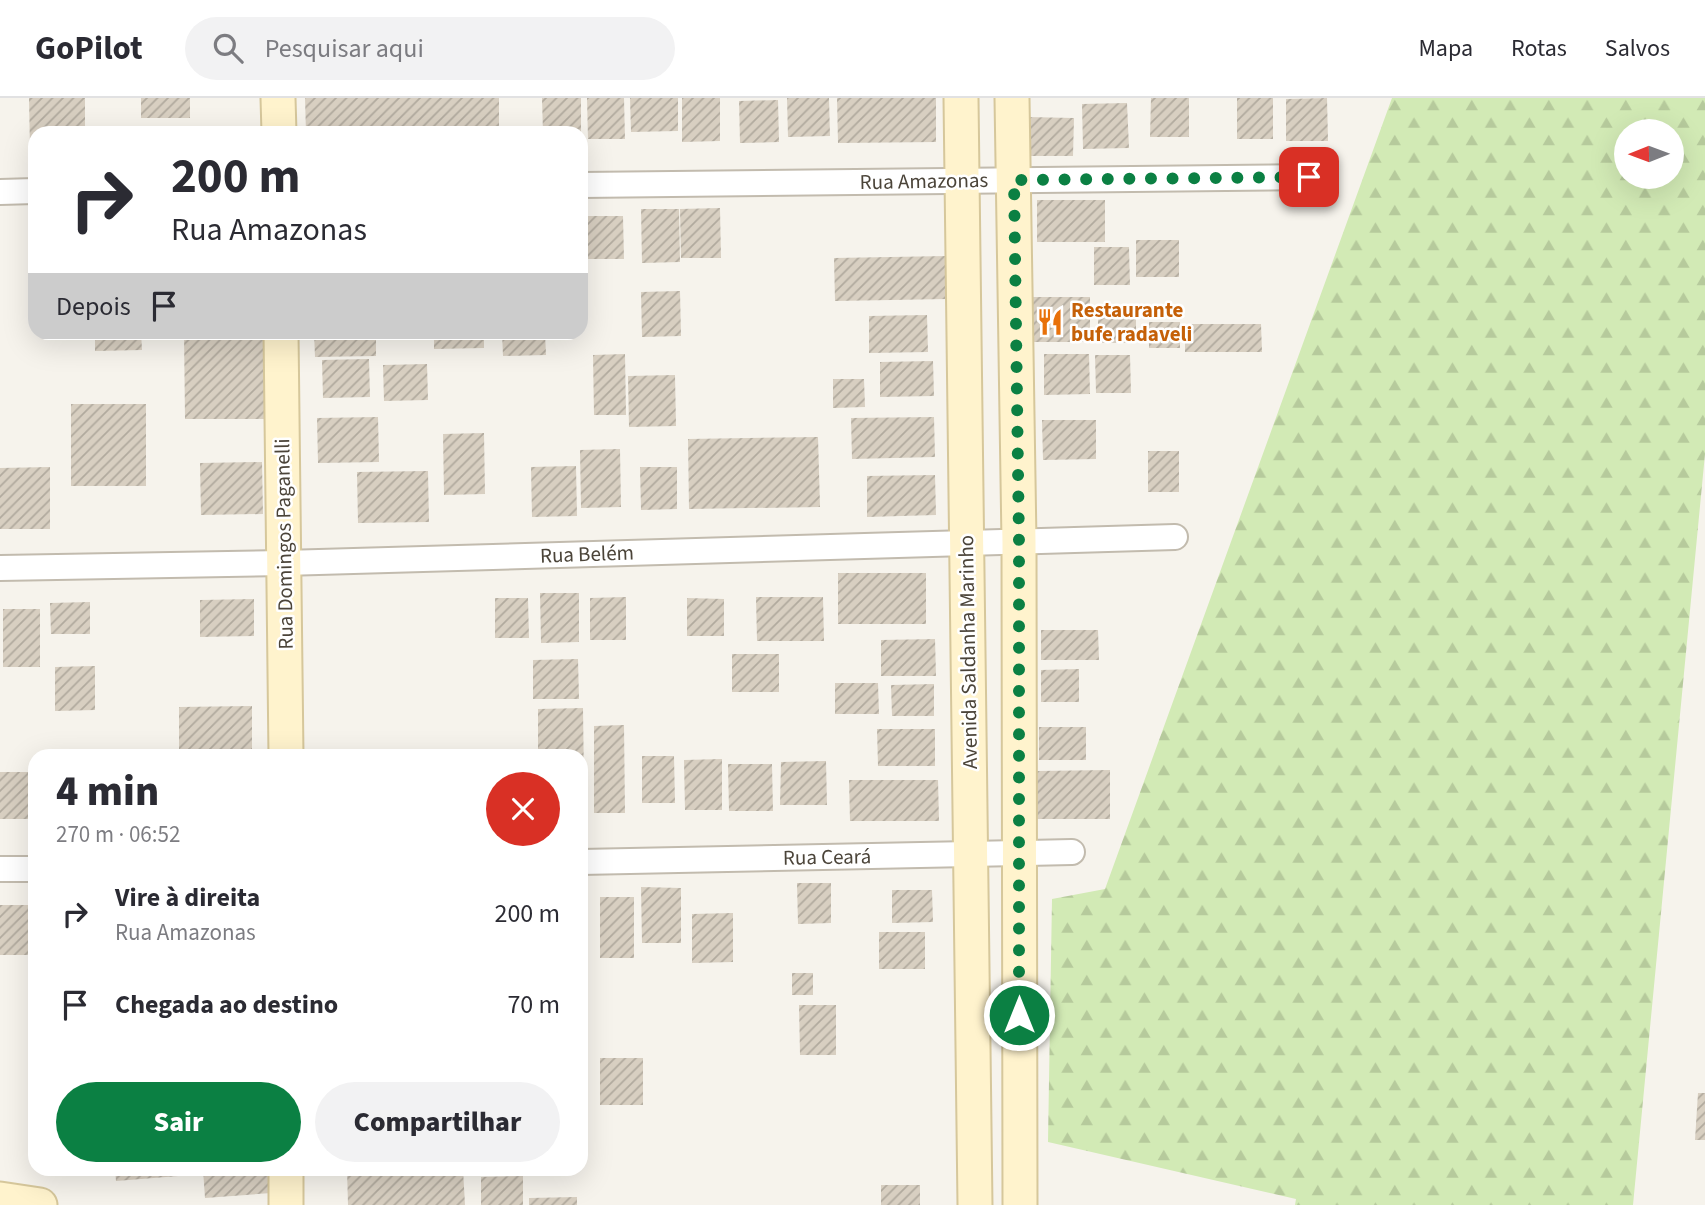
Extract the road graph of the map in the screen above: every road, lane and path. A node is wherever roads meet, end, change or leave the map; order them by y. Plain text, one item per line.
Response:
1 (278, 98) edge
2 (961, 98) edge
3 (1012, 98) edge
4 (279, 126) edge
5 (1309, 177) dead end
6 (1014, 180) junction
7 (962, 181) junction
8 (588, 185) edge
9 (28, 191) edge
10 (0, 192) edge
11 (281, 340) edge
12 (1175, 537) dead end
13 (1019, 542) junction
14 (967, 543) junction
15 (284, 563) junction
16 (0, 568) edge
17 (286, 749) edge
18 (1019, 852) junction
19 (1072, 852) dead end
20 (971, 853) junction
21 (588, 863) edge
22 (0, 869) edge
23 (28, 869) edge
24 (286, 1176) edge
25 (0, 1199) edge
26 (40, 1205) edge
27 (286, 1205) edge
28 (975, 1205) edge
29 (1020, 1205) edge

1 - 4 street
2 - 7 street, Avenida Saldanha Marinho
3 - 6 street
5 - 6 street, Rua Amazonas
6 - 7 street, Rua Amazonas
6 - 13 street
7 - 8 street, Rua Amazonas
7 - 14 street, Avenida Saldanha Marinho
9 - 10 street
11 - 15 street, Rua Domingos Paganelli
12 - 13 street, Rua Belém
13 - 14 street, Rua Belém
13 - 18 street
14 - 15 street, Rua Belém
14 - 20 street, Avenida Saldanha Marinho
15 - 16 street, Rua Belém
15 - 17 street, Rua Domingos Paganelli
18 - 19 street, Rua Ceará
18 - 20 street, Rua Ceará
18 - 29 street
20 - 21 street, Rua Ceará
20 - 28 street, Avenida Saldanha Marinho
22 - 23 street
24 - 27 street
25 - 26 street

